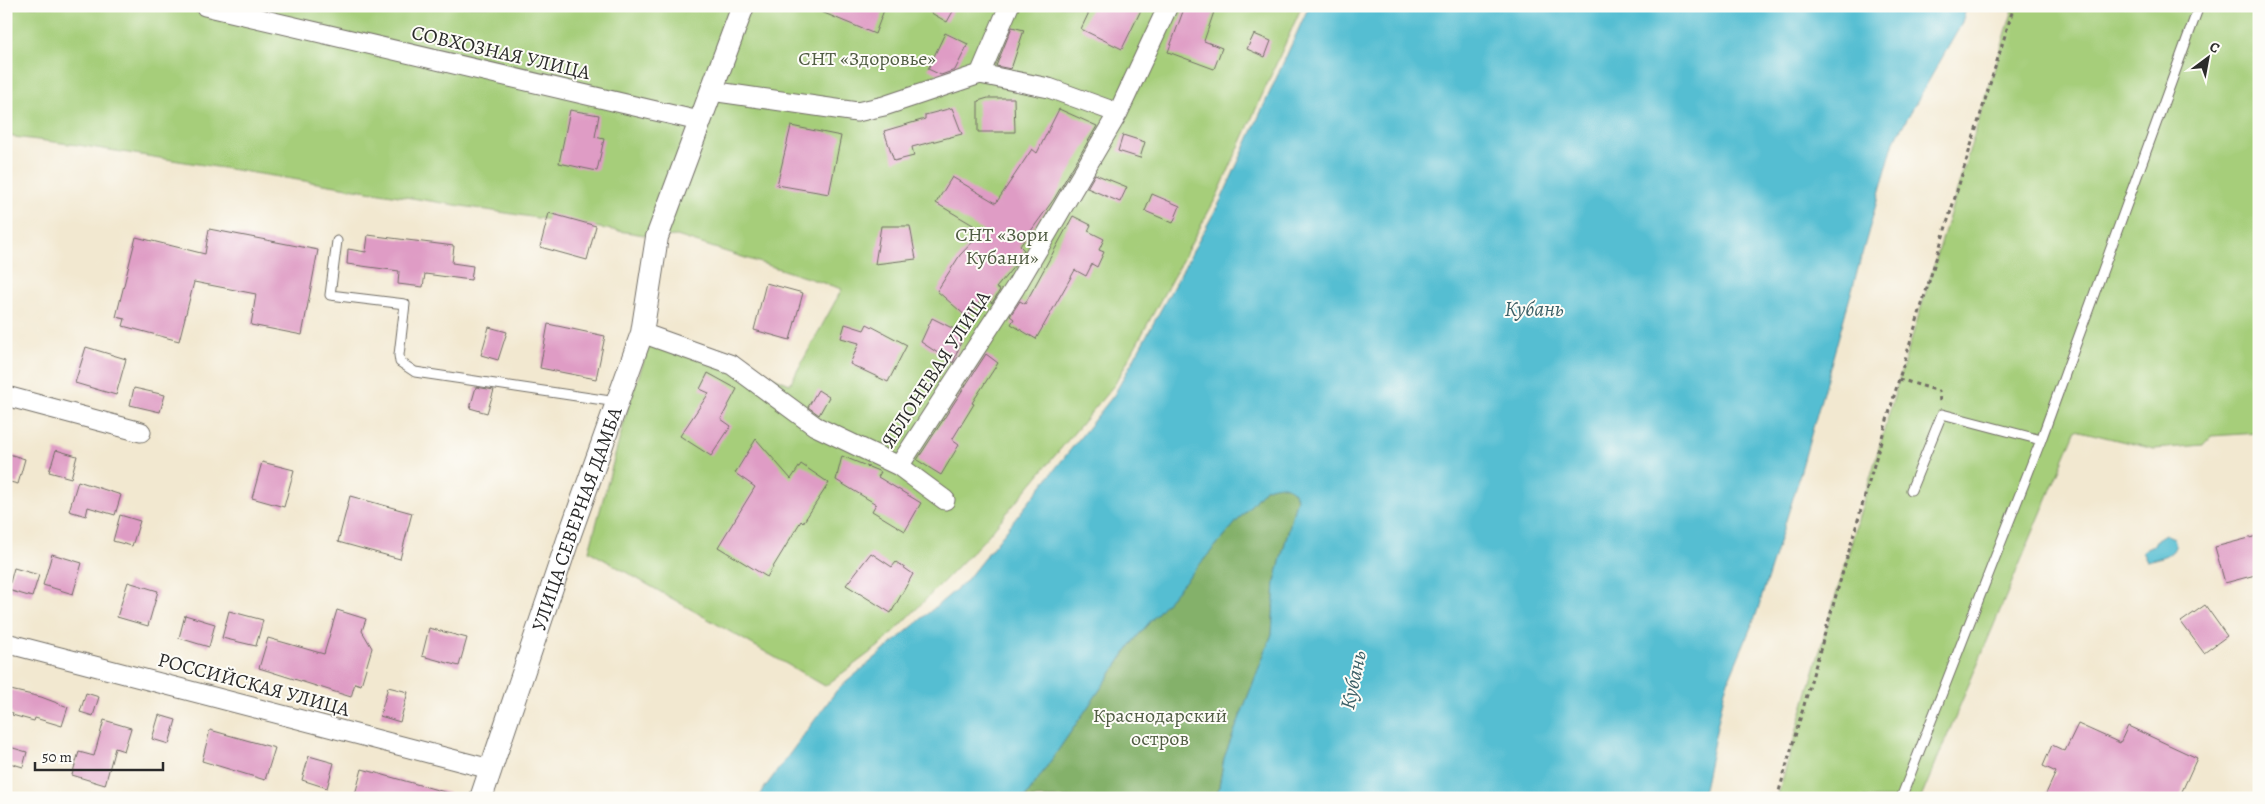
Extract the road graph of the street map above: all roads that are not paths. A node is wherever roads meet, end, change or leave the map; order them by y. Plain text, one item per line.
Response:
1 (205, 6) edge
2 (743, 6) edge
3 (1009, 6) edge
4 (1168, 6) edge
5 (2199, 6) edge
6 (980, 74) junction
7 (711, 90) junction
8 (1118, 113) junction
9 (699, 121) junction
10 (337, 241) dead end
11 (642, 333) junction
12 (6, 396) edge
13 (618, 402) junction
14 (141, 432) dead end
15 (2041, 440) junction
16 (899, 466) junction
17 (1911, 490) dead end
18 (945, 500) dead end
19 (6, 643) edge
20 (490, 769) junction
21 (481, 798) edge
22 (1901, 798) edge

1 - 9 street, СОВХОЗНАЯ УЛИЦА
2 - 7 street, УЛИЦА СЕВЕРНАЯ ДАМБА
3 - 6 street
4 - 8 street, ЯБЛОНЕВАЯ УЛИЦА
5 - 15 lane
6 - 7 street
6 - 8 street
7 - 9 street, УЛИЦА СЕВЕРНАЯ ДАМБА
8 - 16 street, ЯБЛОНЕВАЯ УЛИЦА
9 - 11 street, УЛИЦА СЕВЕРНАЯ ДАМБА
10 - 13 lane
11 - 13 street, УЛИЦА СЕВЕРНАЯ ДАМБА
11 - 16 street, ЯБЛОНЕВАЯ УЛИЦА
12 - 14 street
13 - 20 street, УЛИЦА СЕВЕРНАЯ ДАМБА
15 - 17 lane
15 - 22 lane
16 - 18 street, ЯБЛОНЕВАЯ УЛИЦА
19 - 20 street, РОССИЙСКАЯ УЛИЦА
20 - 21 street, УЛИЦА СЕВЕРНАЯ ДАМБА

